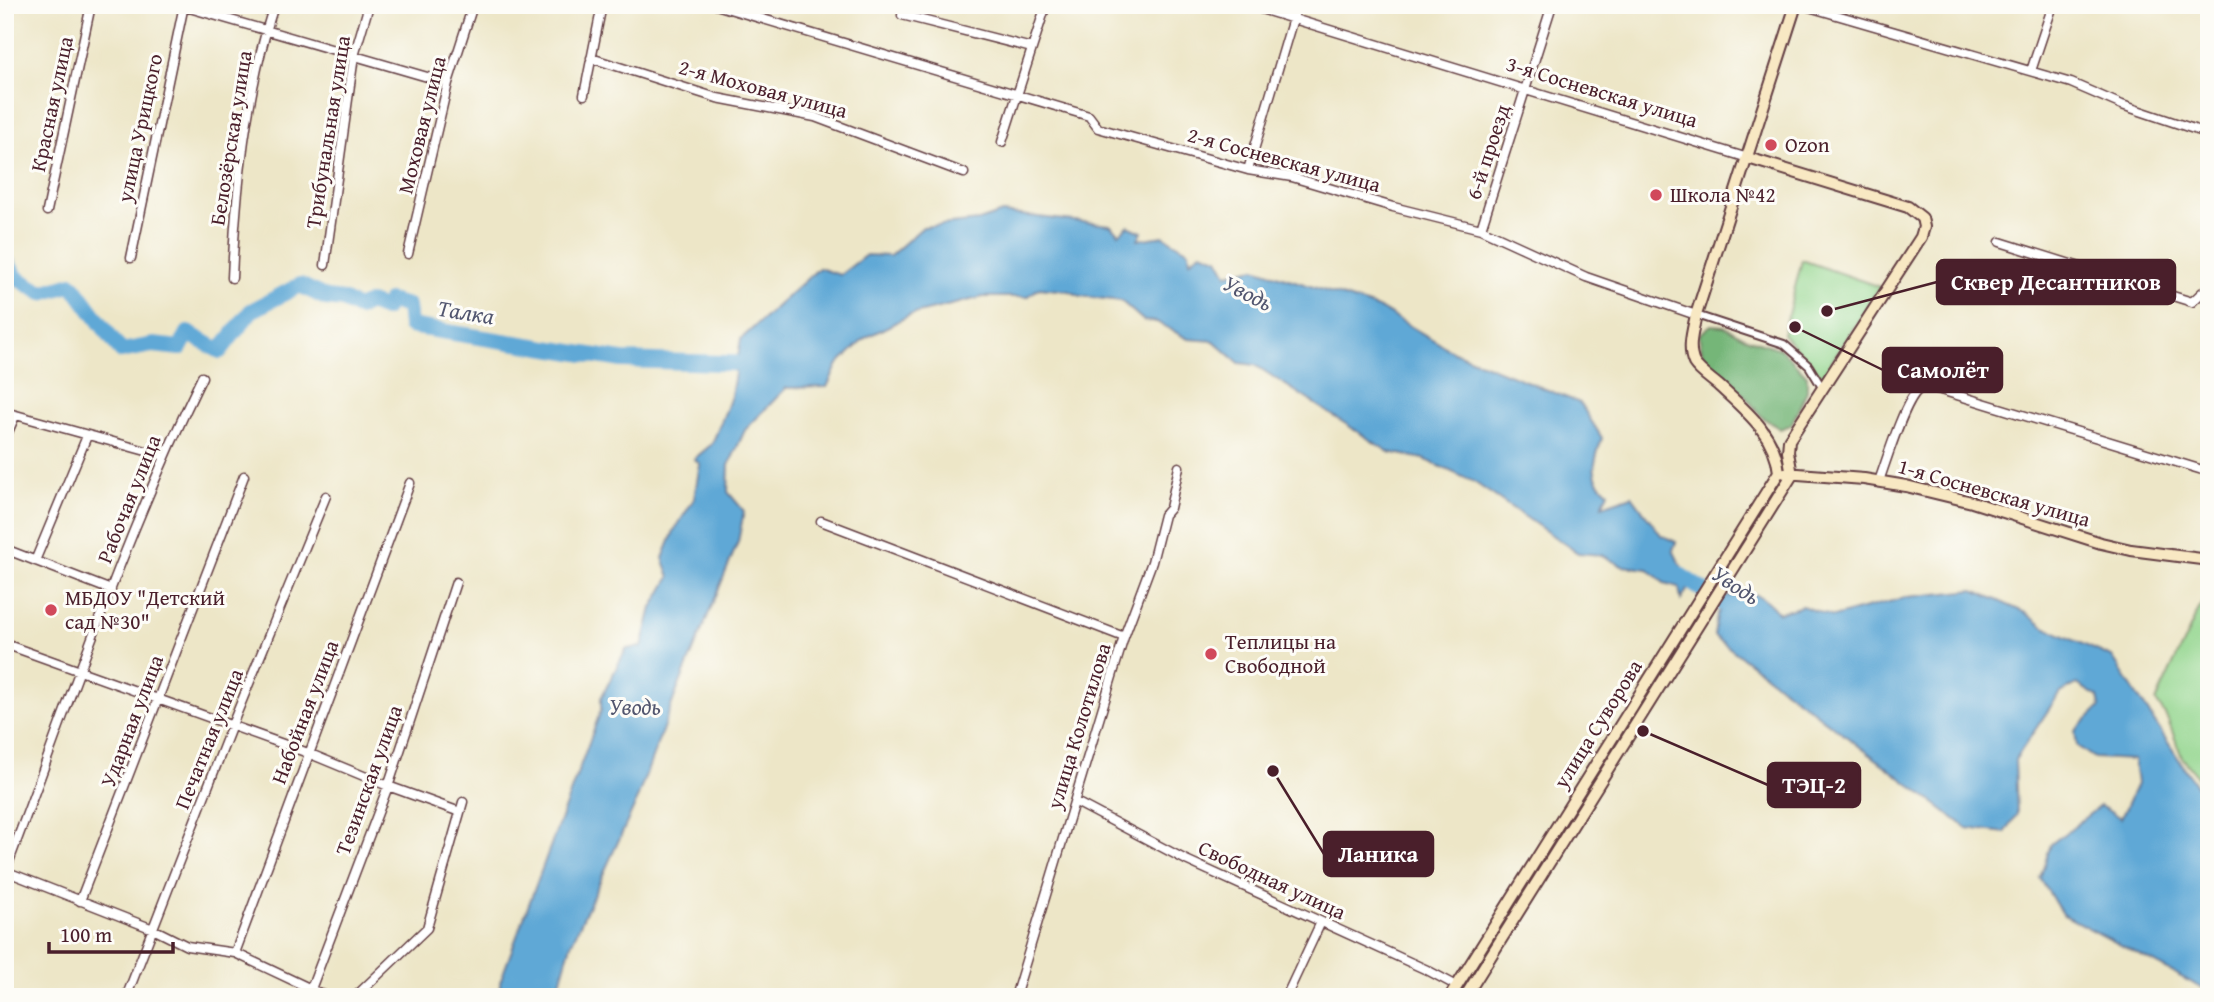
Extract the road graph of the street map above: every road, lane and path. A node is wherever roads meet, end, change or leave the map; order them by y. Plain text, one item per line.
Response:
1 (91, 5) edge
2 (179, 5) edge
3 (274, 5) edge
4 (369, 5) edge
5 (472, 5) edge
6 (603, 5) edge
7 (716, 5) edge
8 (1046, 5) edge
9 (1248, 5) edge
10 (1297, 5) edge
11 (1552, 5) edge
12 (1796, 5) edge
13 (1802, 5) edge
14 (2053, 5) edge
15 (184, 6) edge
16 (902, 15) dead end
17 (1293, 19) junction
18 (266, 30) junction
19 (1032, 48) junction
20 (354, 56) junction
21 (591, 58) junction
22 (2031, 71) junction
23 (448, 83) junction
24 (1527, 89) junction
25 (583, 95) dead end
26 (1016, 95) junction
27 (2209, 134) edge
28 (1002, 142) dead end
29 (1748, 158) junction
30 (1248, 170) junction
31 (964, 173) dead end
32 (47, 211) dead end
33 (1481, 229) junction
34 (2000, 242) dead end
35 (408, 254) dead end
36 (131, 258) dead end
37 (326, 265) dead end
38 (232, 278) dead end
39 (2208, 288) edge
40 (1696, 315) junction
41 (202, 377) dead end
42 (1823, 389) junction
43 (5, 412) edge
44 (15, 416) junction
45 (87, 436) junction
46 (5, 439) edge
47 (164, 456) junction
48 (1179, 467) dead end
49 (1779, 472) junction
50 (2209, 472) edge
51 (1792, 475) junction
52 (244, 476) dead end
53 (1879, 481) junction
54 (410, 483) dead end
55 (326, 496) dead end
56 (821, 521) dead end
57 (5, 549) edge
58 (2209, 560) edge
59 (35, 561) junction
60 (456, 582) dead end
61 (111, 590) junction
62 (1124, 637) junction
63 (5, 644) edge
64 (79, 671) junction
65 (159, 700) junction
66 (232, 725) junction
67 (308, 753) junction
68 (388, 786) junction
69 (463, 802) dead end
70 (1076, 802) junction
71 (460, 812) junction
72 (5, 871) edge
73 (80, 901) junction
74 (1321, 922) junction
75 (153, 929) junction
76 (235, 953) junction
77 (1457, 986) junction
78 (311, 989) junction
79 (130, 997) edge
80 (328, 997) edge
81 (355, 997) edge
82 (1015, 997) edge
83 (1286, 997) edge
84 (1450, 997) edge
85 (1465, 997) edge

1 - 32 street, Красная улица
2 - 15 street
3 - 18 street, Белозёрская улица
4 - 20 street, Трибунальная улица
5 - 23 street, Моховая улица
6 - 21 street
7 - 26 street, 2-я Сосневская улица
8 - 19 street
9 - 17 street, 3-я Сосневская улица
10 - 17 street
11 - 24 street, 6-й проезд
12 - 29 main road
13 - 22 street
14 - 22 street
15 - 18 street
15 - 36 street, улица Урицкого
16 - 19 street
17 - 24 street, 3-я Сосневская улица
17 - 30 street
18 - 20 street
18 - 38 street, Белозёрская улица
19 - 26 street
20 - 23 street
20 - 37 street, Трибунальная улица
21 - 25 street
21 - 31 street, 2-я Моховая улица
22 - 27 street
23 - 35 street, Моховая улица
24 - 29 street, 3-я Сосневская улица
24 - 33 street, 6-й проезд
26 - 28 street
26 - 30 street, 2-я Сосневская улица
29 - 40 main road
29 - 42 main road, 3-я Сосневская улица
30 - 33 street, 2-я Сосневская улица
33 - 40 street, 2-я Сосневская улица
34 - 39 street
40 - 42 street, 2-я Сосневская улица
40 - 49 main road
41 - 47 street, Рабочая улица
42 - 51 main road
43 - 44 street
44 - 45 street
44 - 46 street
45 - 47 street
45 - 59 street
47 - 61 street, Рабочая улица
48 - 62 street, улица Колотилова
49 - 51 main road, 1-я Сосневская улица
49 - 77 main road, улица Суворова
50 - 53 street
51 - 53 main road, 1-я Сосневская улица
51 - 85 main road, улица Суворова
52 - 65 street, Ударная улица
53 - 58 main road, 1-я Сосневская улица
54 - 67 street, Набойная улица
55 - 66 street, Печатная улица
56 - 62 street
57 - 59 street
59 - 61 street
60 - 68 street, Тезинская улица
61 - 64 street, Рабочая улица
62 - 70 street, улица Колотилова
63 - 64 street
64 - 65 street
64 - 72 street, Рабочая улица
65 - 66 street
65 - 73 street, Ударная улица
66 - 67 street
66 - 75 street, Печатная улица
67 - 68 street
67 - 76 street, Набойная улица
68 - 71 street
68 - 78 street, Тезинская улица
69 - 71 street
70 - 74 street, Свободная улица
70 - 82 street, улица Колотилова
71 - 81 street
72 - 73 street
73 - 75 street
74 - 77 street, Свободная улица
74 - 83 street
75 - 76 street
75 - 79 street, Печатная улица
76 - 78 street
77 - 84 main road, улица Суворова
78 - 80 street

